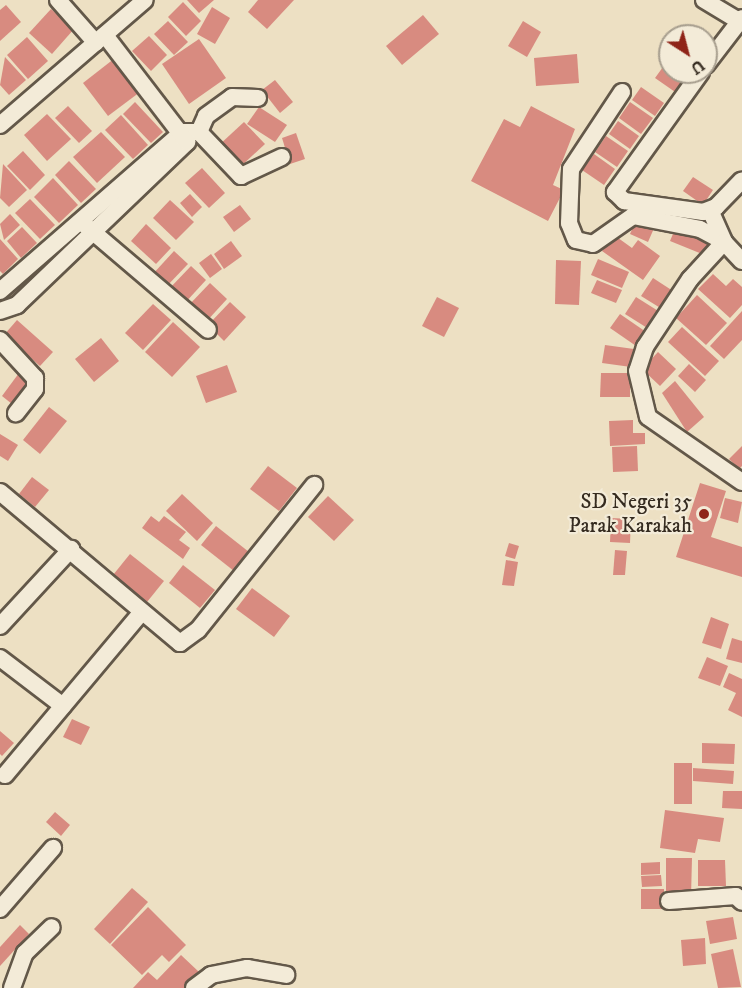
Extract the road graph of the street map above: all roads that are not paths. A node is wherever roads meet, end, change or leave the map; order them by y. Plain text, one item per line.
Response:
1 (58, 0) edge
2 (145, 0) edge
3 (704, 0) edge
4 (741, 20) edge
5 (101, 39) junction
6 (718, 50) edge
7 (692, 84) edge
8 (622, 92) dead end
9 (258, 98) dead end
10 (0, 125) edge
11 (182, 132) junction
12 (199, 132) junction
13 (282, 157) dead end
14 (742, 180) edge
15 (710, 210) junction
16 (79, 219) junction
17 (94, 233) junction
18 (724, 242) junction
19 (742, 261) edge
20 (0, 291) edge
21 (0, 311) edge
22 (208, 330) dead end
23 (0, 340) edge
24 (16, 413) dead end
25 (742, 482) edge
26 (314, 485) dead end
27 (0, 492) edge
28 (71, 549) junction
29 (142, 612) junction
30 (0, 626) edge
31 (0, 658) edge
32 (63, 706) junction
33 (5, 775) dead end
34 (53, 848) dead end
35 (669, 901) dead end
36 (742, 902) edge
37 (0, 909) edge
38 (52, 927) dead end
39 (286, 975) dead end
40 (12, 988) edge
41 (194, 988) edge

1 - 5 street
2 - 5 street
3 - 4 street
4 - 6 street
5 - 10 street
5 - 11 street
7 - 15 street
8 - 18 street
9 - 12 street
11 - 12 street
11 - 16 street
11 - 17 street
12 - 13 street
14 - 15 street
15 - 18 street
16 - 17 street
16 - 20 street
17 - 21 street
17 - 22 street
18 - 19 street
18 - 25 street
23 - 24 street
26 - 29 street
27 - 28 street
28 - 29 street
28 - 30 street
29 - 32 street
31 - 32 street
32 - 33 street
34 - 37 street
35 - 36 street
38 - 40 street
39 - 41 street

